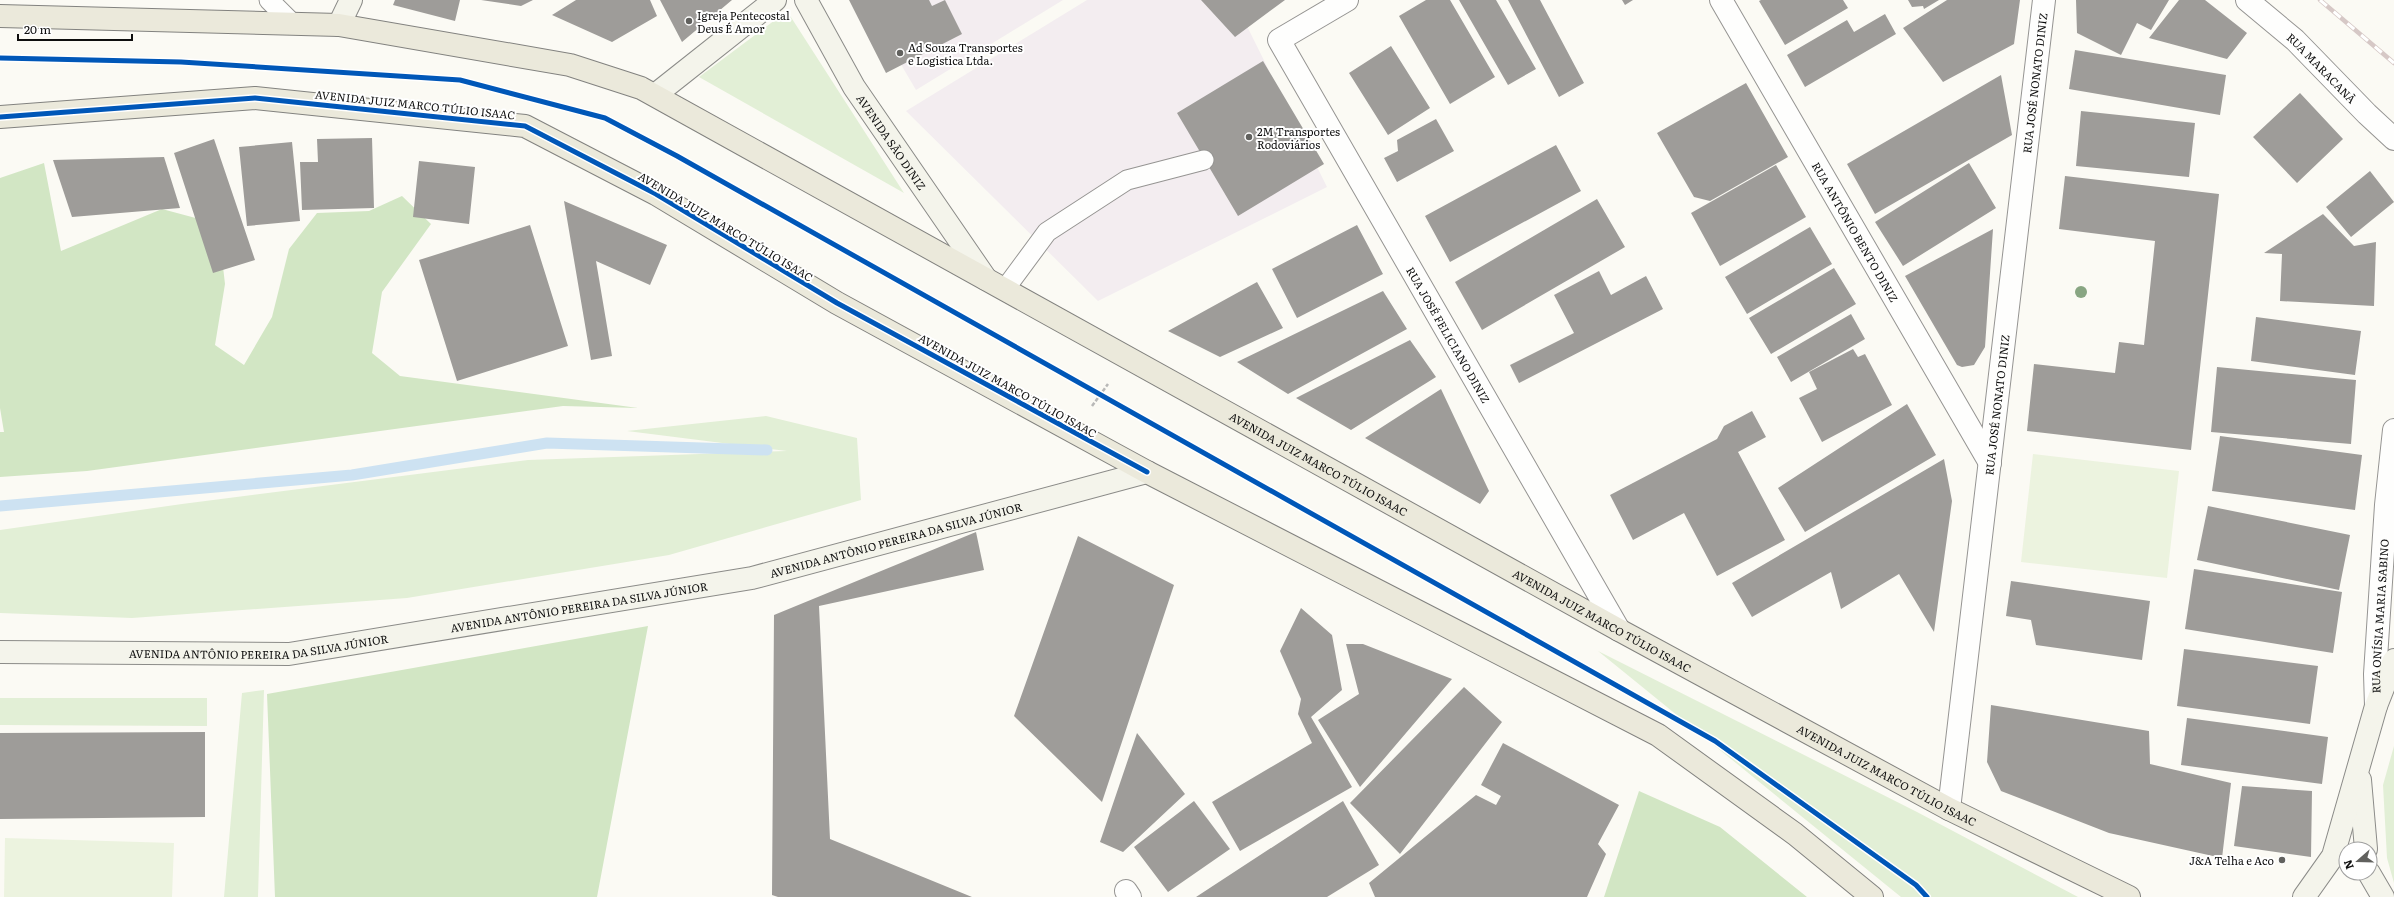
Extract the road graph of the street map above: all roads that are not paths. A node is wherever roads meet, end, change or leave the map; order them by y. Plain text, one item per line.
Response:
1 (269, 0) edge
2 (351, 0) edge
3 (775, 0) edge
4 (1347, 0) edge
5 (1721, 0) edge
6 (2044, 0) edge
7 (2247, 0) edge
8 (809, 2) edge
9 (0, 16) edge
10 (293, 24) junction
11 (338, 25) junction
12 (654, 95) junction
13 (0, 117) edge
14 (2394, 139) edge
15 (1204, 160) dead end
16 (996, 284) junction
17 (2394, 430) edge
18 (1990, 463) junction
19 (1147, 472) junction
20 (1618, 630) junction
21 (0, 652) edge
22 (2394, 660) edge
23 (2376, 706) junction
24 (2359, 769) junction
25 (1949, 809) junction
26 (2365, 841) edge
27 (2374, 881) edge
28 (1872, 897) edge
29 (2129, 897) edge
30 (2304, 897) edge
31 (2383, 897) edge

1 - 10 lane
2 - 11 street
3 - 12 street
4 - 20 street, RUA JOSÉ FELICIANO DINIZ
5 - 18 street, RUA ANTÔNIO BENTO DINIZ
6 - 18 street, RUA JOSÉ NONATO DINIZ
7 - 14 street, RUA MARACANÃ
8 - 16 street, AVENIDA SÃO DINIZ
9 - 10 main road, AVENIDA JUIZ MARCO TÚLIO ISAAC
10 - 11 main road, AVENIDA JUIZ MARCO TÚLIO ISAAC
11 - 12 main road, AVENIDA JUIZ MARCO TÚLIO ISAAC
12 - 16 main road, AVENIDA JUIZ MARCO TÚLIO ISAAC
13 - 19 main road, AVENIDA JUIZ MARCO TÚLIO ISAAC
15 - 16 lane
16 - 20 main road, AVENIDA JUIZ MARCO TÚLIO ISAAC
17 - 23 street, RUA ONÍSIA MARIA SABINO
18 - 25 street, RUA JOSÉ NONATO DINIZ
19 - 21 street, AVENIDA ANTÔNIO PEREIRA DA SILVA JÚNIOR
19 - 28 main road, AVENIDA JUIZ MARCO TÚLIO ISAAC
20 - 25 main road, AVENIDA JUIZ MARCO TÚLIO ISAAC
22 - 23 street, RUA ONÍSIA MARIA SABINO
23 - 24 street, RUA ONÍSIA MARIA SABINO
24 - 26 street, RUA ONÍSIA MARIA SABINO
24 - 30 street, RUA ONÍSIA MARIA SABINO
25 - 29 main road, AVENIDA JUIZ MARCO TÚLIO ISAAC
27 - 31 street

